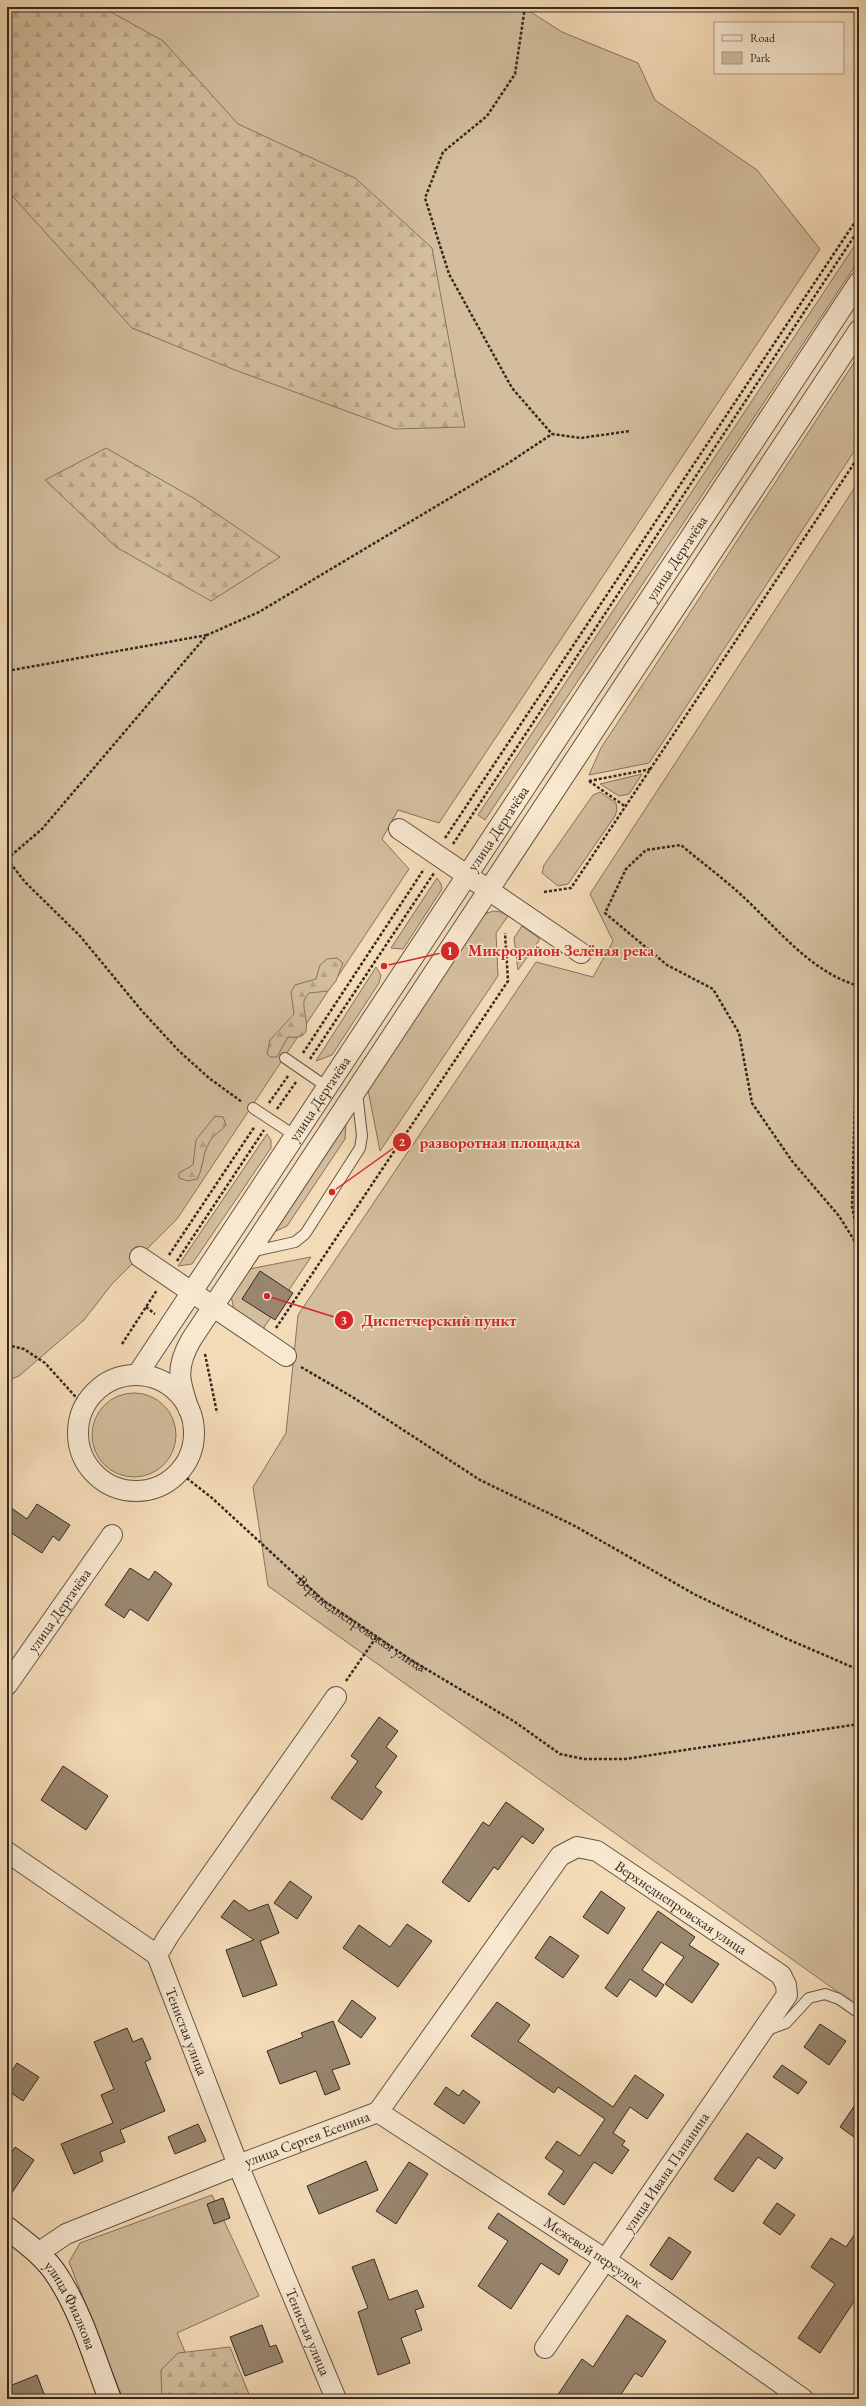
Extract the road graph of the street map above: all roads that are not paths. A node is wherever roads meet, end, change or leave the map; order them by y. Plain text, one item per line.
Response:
1 (859, 282) edge
2 (859, 330) edge
3 (399, 829) dead end
4 (477, 883) junction
5 (582, 953) dead end
6 (286, 1058) dead end
7 (327, 1087) junction
8 (357, 1090) junction
9 (253, 1108) road end
10 (294, 1135) junction
11 (250, 1252) junction
12 (140, 1257) dead end
13 (191, 1292) junction
14 (213, 1306) junction
15 (293, 1361) road end
16 (136, 1375) junction
17 (189, 1410) junction
18 (112, 1535) dead end
19 (7, 1685) edge
20 (336, 1697) road end
21 (7, 1852) edge
22 (560, 1856) joint
23 (157, 1955) junction
24 (787, 1995) joint
25 (859, 2013) edge
26 (761, 2032) junction
27 (378, 2112) junction
28 (238, 2165) junction
29 (7, 2228) edge
30 (38, 2253) junction
31 (606, 2260) junction
32 (545, 2348) dead end
33 (110, 2399) edge
34 (336, 2399) edge
35 (803, 2399) edge

1 - 4 street, улица Дергачёва
2 - 4 street, улица Дергачёва
3 - 4 street
4 - 5 street
4 - 7 street, улица Дергачёва
4 - 8 street, улица Дергачёва
6 - 7 lane
7 - 10 street, улица Дергачёва
8 - 11 street, улица Дергачёва
8 - 11 lane
9 - 10 lane
10 - 13 street, улица Дергачёва
11 - 14 street, улица Дергачёва
12 - 13 street
13 - 14 street
13 - 16 street, улица Дергачёва
14 - 15 street
14 - 17 street, улица Дергачёва
16 - 17 street
16 - 17 street
18 - 19 street, улица Дергачёва
20 - 23 street
21 - 23 street
22 - 24 street, Верхнеднепровская улица
22 - 27 street, улица Сергея Есенина
23 - 28 street, Тенистая улица
24 - 26 street, улица Ивана Папанина
25 - 26 lane
26 - 31 street, улица Ивана Папанина
27 - 28 street, улица Сергея Есенина
27 - 31 street, Межевой переулок
28 - 30 street, улица Сергея Есенина
28 - 34 street, Тенистая улица
29 - 30 street, улица Фиалкова
30 - 33 street, улица Фиалкова
31 - 32 street, улица Ивана Папанина
31 - 35 street, Межевой переулок

